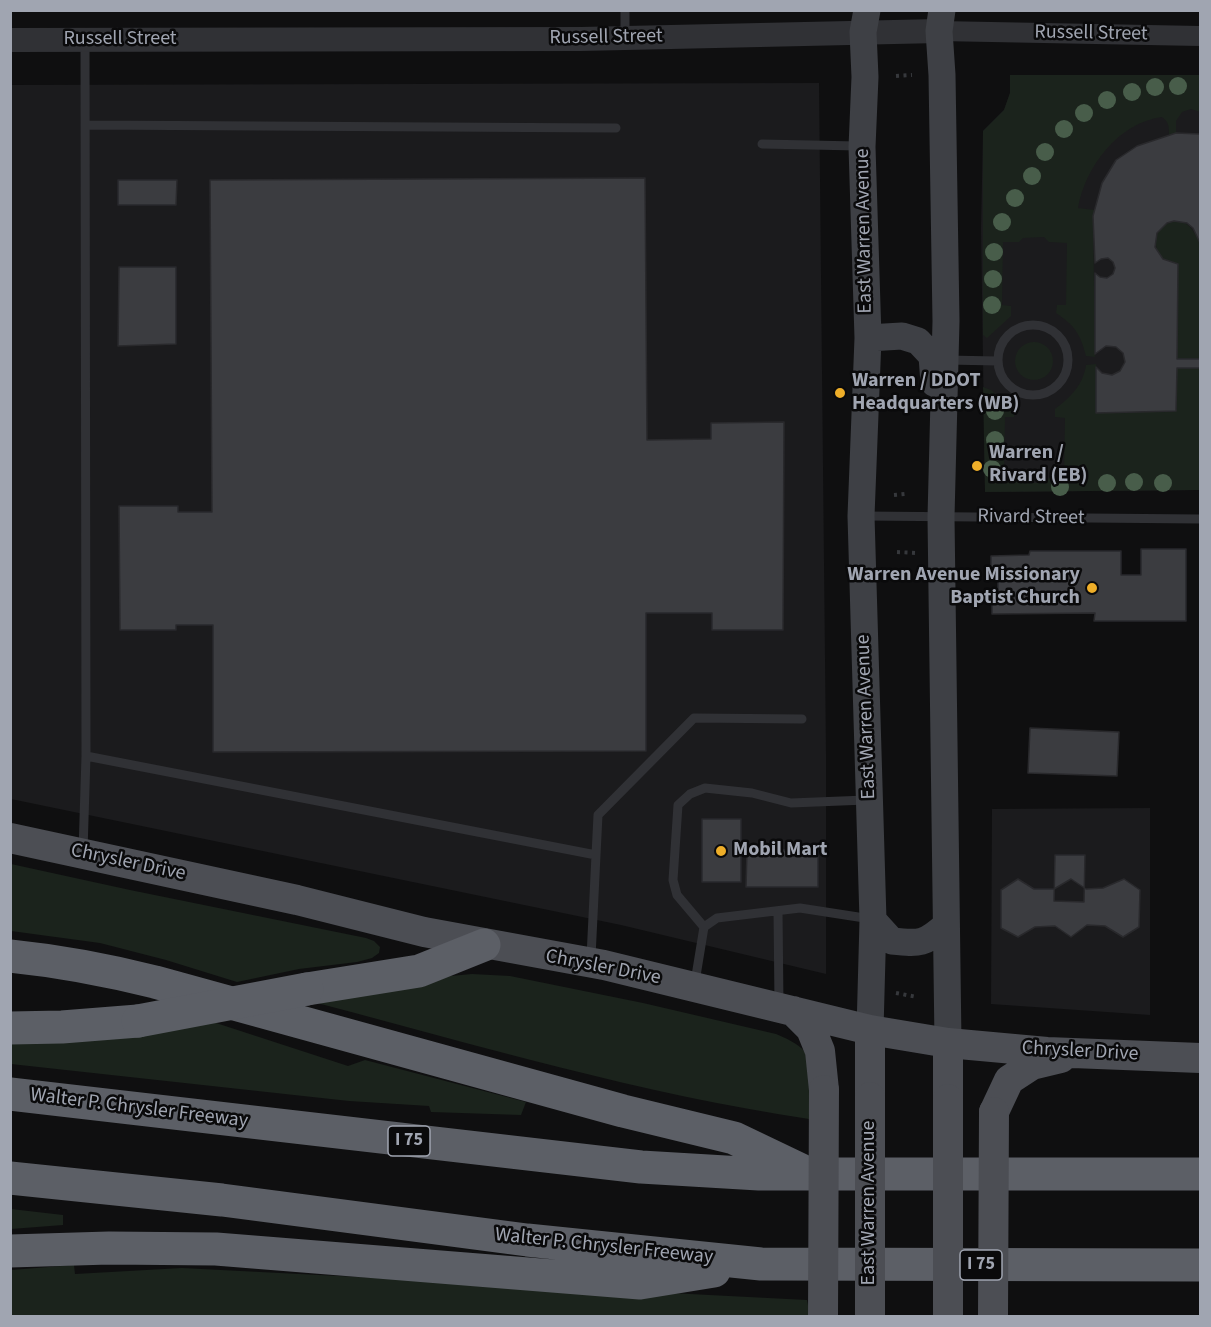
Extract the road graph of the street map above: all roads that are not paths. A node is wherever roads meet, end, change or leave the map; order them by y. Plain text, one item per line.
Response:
1 (625, 10) edge
2 (865, 21) edge
3 (940, 21) edge
4 (1200, 36) edge
5 (625, 38) junction
6 (10, 40) edge
7 (85, 40) junction
8 (85, 125) junction
9 (616, 128) dead end
10 (762, 144) dead end
11 (862, 147) junction
12 (868, 338) junction
13 (945, 360) junction
14 (998, 361) junction
15 (942, 465) junction
16 (861, 516) junction
17 (941, 517) junction
18 (1200, 519) edge
19 (802, 719) dead end
20 (86, 756) junction
21 (869, 800) junction
22 (10, 838) edge
23 (83, 853) junction
24 (596, 855) junction
25 (778, 911) junction
26 (873, 920) junction
27 (946, 925) junction
28 (705, 927) junction
29 (484, 945) junction
30 (10, 956) edge
31 (591, 964) junction
32 (694, 987) junction
33 (786, 1009) junction
34 (10, 1028) edge
35 (870, 1030) junction
36 (948, 1043) junction
37 (1082, 1053) junction
38 (1200, 1058) edge
39 (10, 1094) edge
40 (808, 1173) junction
41 (1200, 1174) edge
42 (10, 1178) edge
43 (10, 1251) edge
44 (761, 1264) junction
45 (1200, 1265) edge
46 (823, 1317) edge
47 (870, 1317) edge
48 (948, 1317) edge
49 (993, 1317) edge

1 - 5 lane
2 - 3 street, Russell Street
2 - 5 street, Russell Street
2 - 11 main road, East Warren Avenue
3 - 4 street, Russell Street
3 - 13 main road
5 - 7 street, Russell Street
6 - 7 street, Russell Street
7 - 8 lane
8 - 9 lane
8 - 20 lane
10 - 11 lane
11 - 12 main road, East Warren Avenue
12 - 15 main road
12 - 16 main road, East Warren Avenue
13 - 14 lane
13 - 15 main road
14 - 14 lane
15 - 17 main road
16 - 17 lane, Rivard Street
16 - 21 main road, East Warren Avenue
17 - 18 lane, Rivard Street
17 - 27 main road
19 - 24 lane
20 - 23 lane
20 - 24 lane
21 - 26 main road, East Warren Avenue
21 - 28 lane
22 - 23 main road, Chrysler Drive
23 - 29 main road, Chrysler Drive
24 - 31 lane
25 - 26 lane
25 - 28 lane
25 - 33 lane
26 - 27 main road
26 - 35 main road, East Warren Avenue
27 - 36 main road
28 - 32 lane
29 - 31 main road, Chrysler Drive
29 - 34 highway, bridge
30 - 40 highway
31 - 32 main road, Chrysler Drive
32 - 33 main road, Chrysler Drive
33 - 35 main road, Chrysler Drive
33 - 46 main road, bridge
35 - 36 main road, Chrysler Drive
35 - 47 main road, East Warren Avenue, bridge
36 - 37 main road, Chrysler Drive
36 - 48 main road, bridge
37 - 38 main road, Chrysler Drive
37 - 49 main road, bridge
39 - 40 highway, Walter P. Chrysler Freeway / I 75
40 - 41 highway, Walter P. Chrysler Freeway / I 75
42 - 44 highway, Walter P. Chrysler Freeway / I 75
43 - 44 highway
44 - 45 highway, Walter P. Chrysler Freeway / I 75

